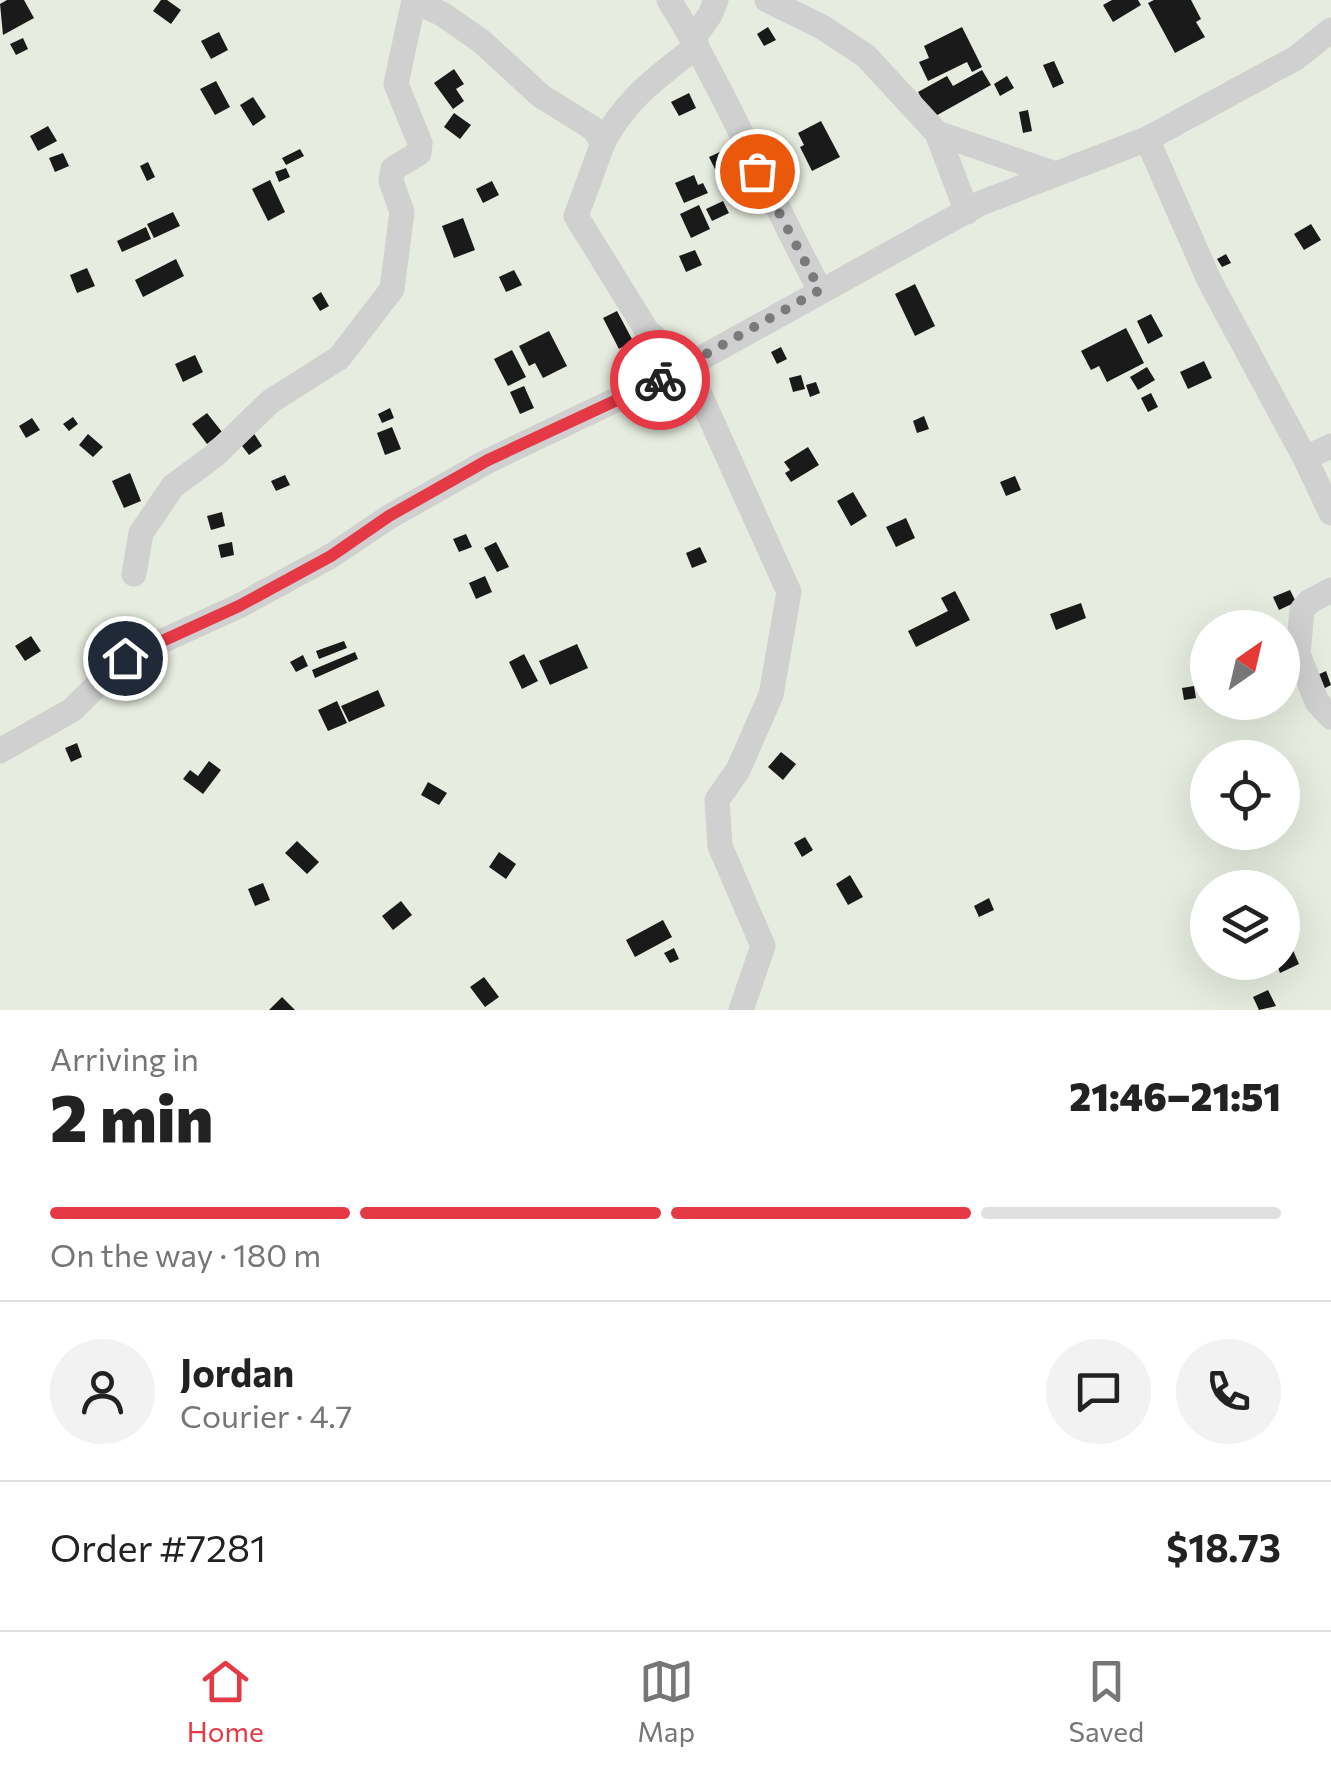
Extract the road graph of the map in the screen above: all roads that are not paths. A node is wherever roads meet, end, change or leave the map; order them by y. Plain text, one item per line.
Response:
1 (414, 0) edge
2 (669, 0) edge
3 (716, 0) edge
4 (766, 0) edge
5 (1327, 41) edge
6 (695, 42) junction
7 (937, 134) junction
8 (1148, 139) junction
9 (603, 142) junction
10 (1056, 174) junction
11 (967, 212) junction
12 (820, 290) junction
13 (687, 366) junction
14 (1331, 446) edge
15 (1305, 458) junction
16 (1331, 512) edge
17 (134, 574) dead end
18 (1331, 590) edge
19 (1331, 717) edge
20 (0, 750) edge
21 (742, 1010) edge

1 - 9 street
1 - 17 street
2 - 6 street
3 - 6 street
4 - 7 street
5 - 8 street
6 - 9 street
6 - 12 street
7 - 10 street
7 - 11 street
8 - 10 street
8 - 15 street
9 - 13 street
10 - 11 street
11 - 12 street
12 - 13 street
13 - 20 street
13 - 21 street
14 - 15 street
15 - 16 street
18 - 19 street

